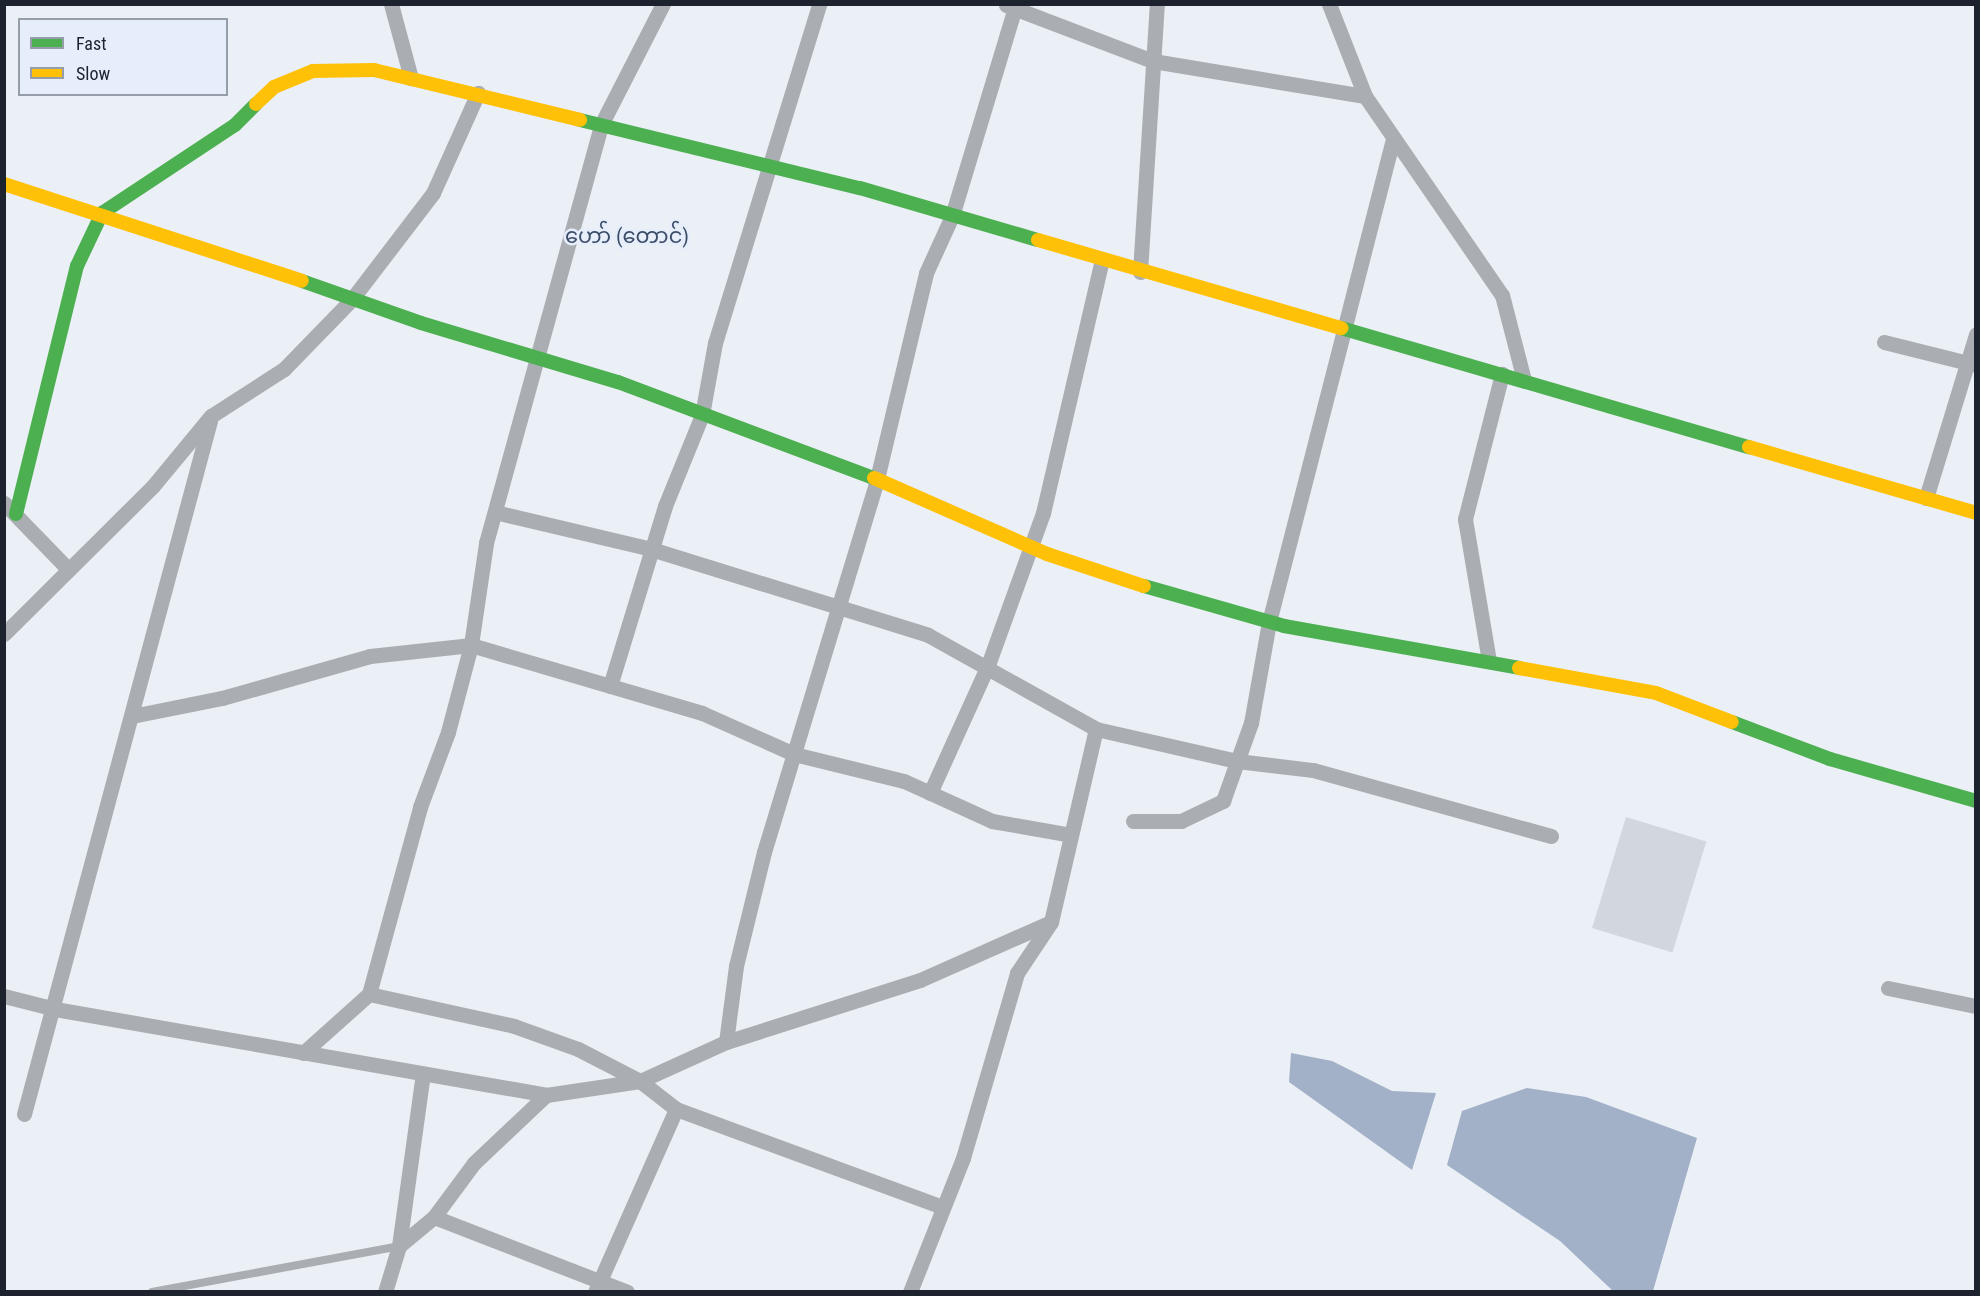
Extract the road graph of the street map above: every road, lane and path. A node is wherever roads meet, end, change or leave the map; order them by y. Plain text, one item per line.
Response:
1 (392, 4) edge
2 (663, 4) edge
3 (819, 4) edge
4 (1157, 4) edge
5 (1329, 4) edge
6 (1013, 6) edge
7 (1153, 61) junction
8 (411, 78) junction
9 (478, 93) junction
10 (1365, 96) junction
11 (602, 123) junction
12 (1393, 138) junction
13 (767, 165) junction
14 (4, 184) edge
15 (102, 213) junction
16 (952, 216) junction
17 (1102, 261) junction
18 (1140, 272) junction
19 (352, 299) junction
20 (1347, 332) junction
21 (1976, 334) edge
22 (1884, 342) dead end
23 (536, 357) junction
24 (1971, 364) edge
25 (1502, 374) junction
26 (1524, 380) junction
27 (702, 415) junction
28 (211, 416) junction
29 (877, 479) junction
30 (1926, 498) junction
31 (4, 503) edge
32 (495, 512) junction
33 (1976, 513) edge
34 (16, 514) junction
35 (1032, 547) junction
36 (651, 549) junction
37 (68, 569) junction
38 (840, 608) junction
39 (1269, 622) junction
40 (4, 634) edge
41 (471, 645) junction
42 (1489, 661) junction
43 (988, 665) junction
44 (610, 686) junction
45 (132, 716) junction
46 (1096, 729) junction
47 (794, 754) junction
48 (1237, 761) junction
49 (930, 792) junction
50 (1976, 801) edge
51 (1133, 821) dead end
52 (1071, 835) junction
53 (1551, 836) dead end
54 (1051, 922) junction
55 (1888, 988) dead end
56 (369, 994) junction
57 (4, 996) edge
58 (1976, 1006) edge
59 (55, 1009) junction
60 (726, 1042) junction
61 (303, 1053) junction
62 (423, 1074) junction
63 (640, 1082) junction
64 (546, 1095) junction
65 (676, 1109) junction
66 (24, 1114) dead end
67 (943, 1207) junction
68 (434, 1216) junction
69 (399, 1246) junction
70 (598, 1286) edge
71 (152, 1292) edge
72 (385, 1292) edge
73 (627, 1292) edge
74 (910, 1292) edge

1 - 8 street
2 - 11 street
3 - 13 street
4 - 7 street
5 - 10 street
6 - 7 street
6 - 16 street
7 - 10 street
7 - 18 street
8 - 9 street
8 - 15 street
9 - 11 street
9 - 19 street
10 - 12 street
11 - 13 street
11 - 23 street
12 - 20 street
12 - 26 street
13 - 16 street
13 - 27 street
14 - 15 street
15 - 19 street
15 - 34 street
16 - 17 street
16 - 29 street
17 - 18 street
17 - 35 street
18 - 20 street
19 - 23 street
19 - 28 street
20 - 25 street
20 - 39 street
21 - 24 street
22 - 24 street
23 - 27 street
23 - 32 street
24 - 30 street
25 - 26 street
25 - 42 street
26 - 30 street
27 - 29 street
27 - 36 street
28 - 37 street
28 - 45 street
29 - 35 street
29 - 38 street
30 - 33 street
31 - 34 street
32 - 36 street
32 - 41 street
34 - 37 street
35 - 39 street
35 - 43 street
36 - 38 street
36 - 44 street
37 - 40 street
38 - 43 street
38 - 47 street
39 - 42 street
39 - 48 street
41 - 44 street
41 - 45 street
41 - 56 street
42 - 50 street
43 - 46 street
43 - 49 street
44 - 47 street
45 - 59 street
46 - 48 street
46 - 52 street
47 - 49 street
47 - 60 street
48 - 51 street
48 - 53 street
49 - 52 street
52 - 54 street
54 - 60 street
54 - 67 street
55 - 58 street
56 - 61 street
56 - 63 street
57 - 59 street
59 - 61 street
59 - 66 street
60 - 63 street
61 - 62 street
62 - 64 street
62 - 69 street
63 - 64 street
63 - 65 street
64 - 68 street
65 - 67 street
65 - 70 street
67 - 74 street
68 - 69 street
68 - 70 street
69 - 71 lane
69 - 72 street
70 - 73 street

